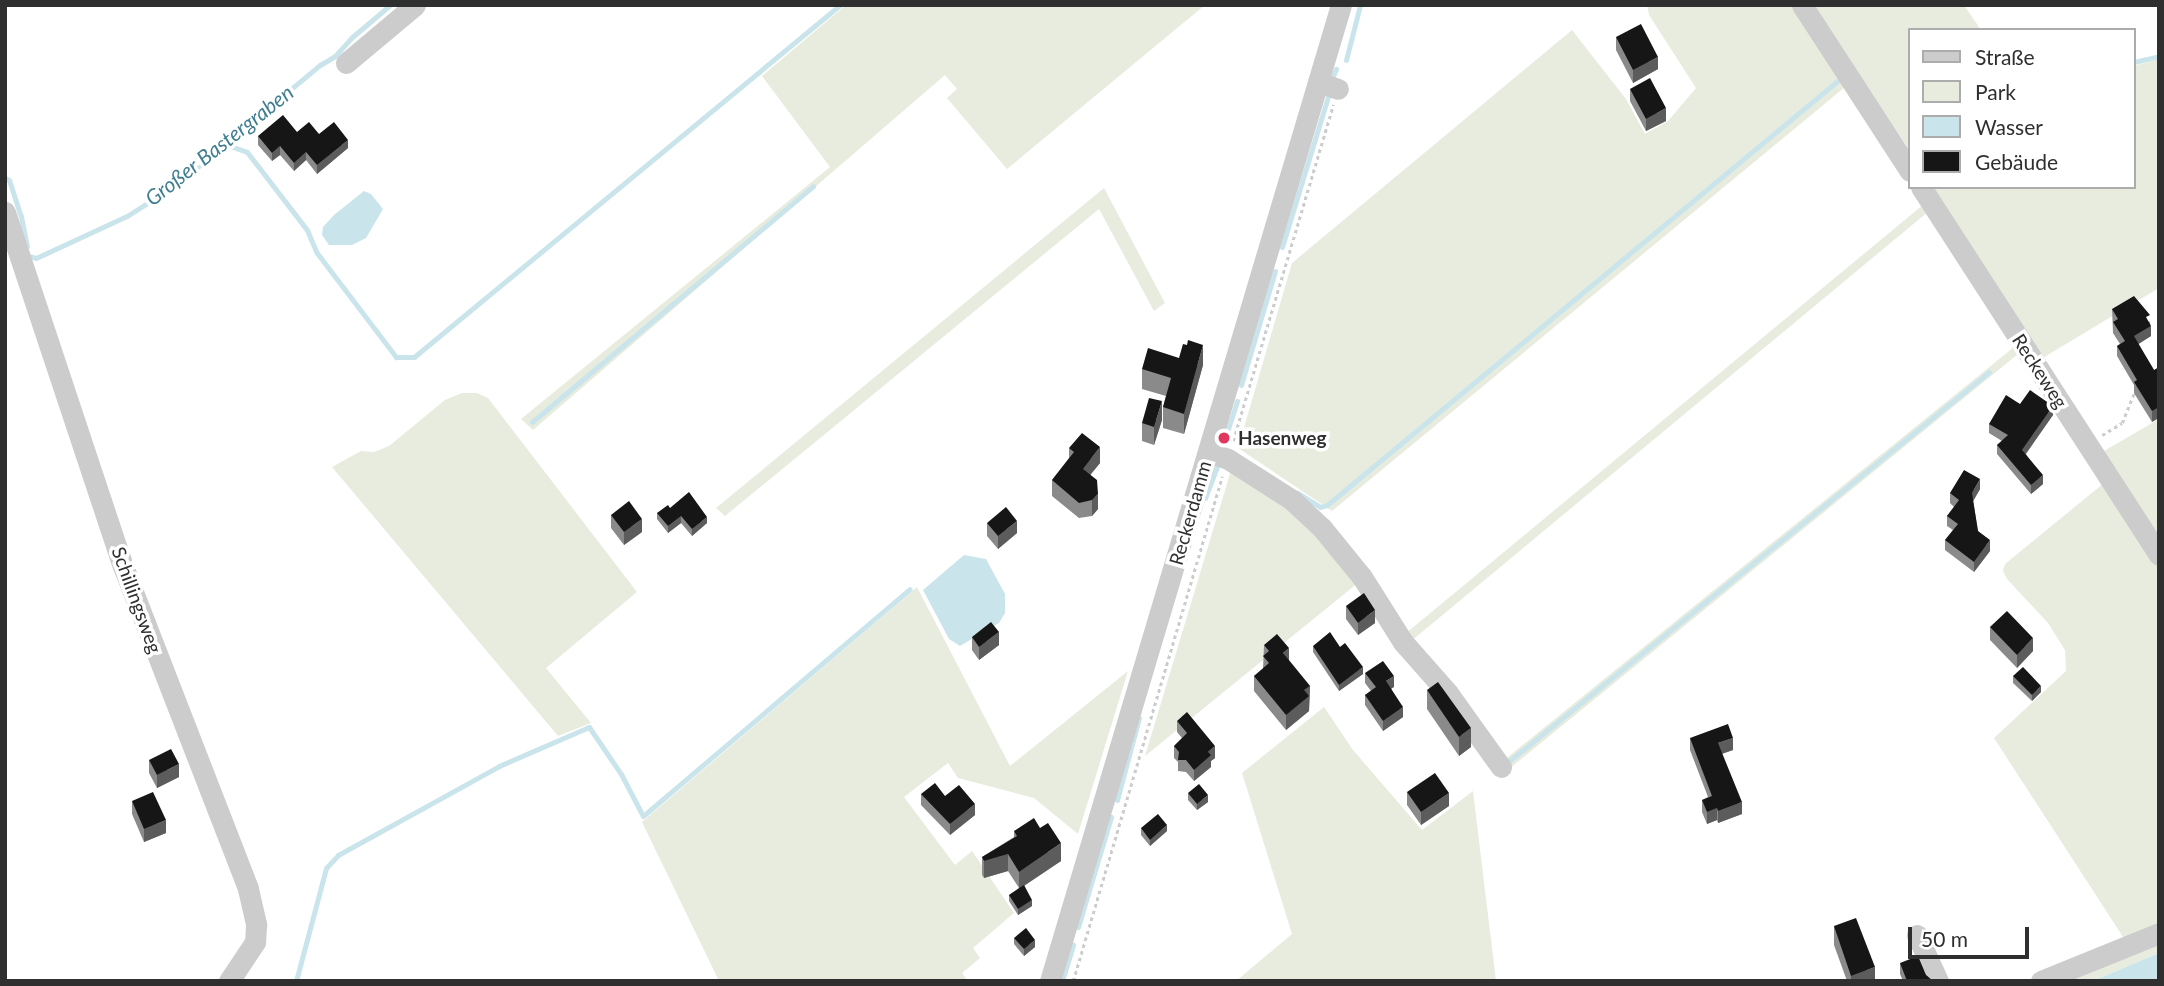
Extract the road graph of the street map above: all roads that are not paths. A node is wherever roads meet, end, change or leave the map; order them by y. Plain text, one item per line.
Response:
1 (415, 5) edge
2 (1341, 5) edge
3 (1802, 5) edge
4 (346, 63) dead end
5 (1909, 169) edge
6 (1922, 189) edge
7 (5, 212) edge
8 (1218, 456) junction
9 (2159, 555) edge
10 (1501, 767) dead end
11 (2159, 933) edge
12 (1917, 935) dead end
13 (229, 981) edge
14 (1050, 981) edge
15 (1938, 981) edge
16 (2041, 981) edge

1 - 4 street
2 - 8 street, Reckerdamm
3 - 5 street
6 - 9 street, Reckeweg
7 - 13 street, Schillingsweg
8 - 10 street
8 - 14 street, Reckerdamm
11 - 16 street
12 - 15 street

